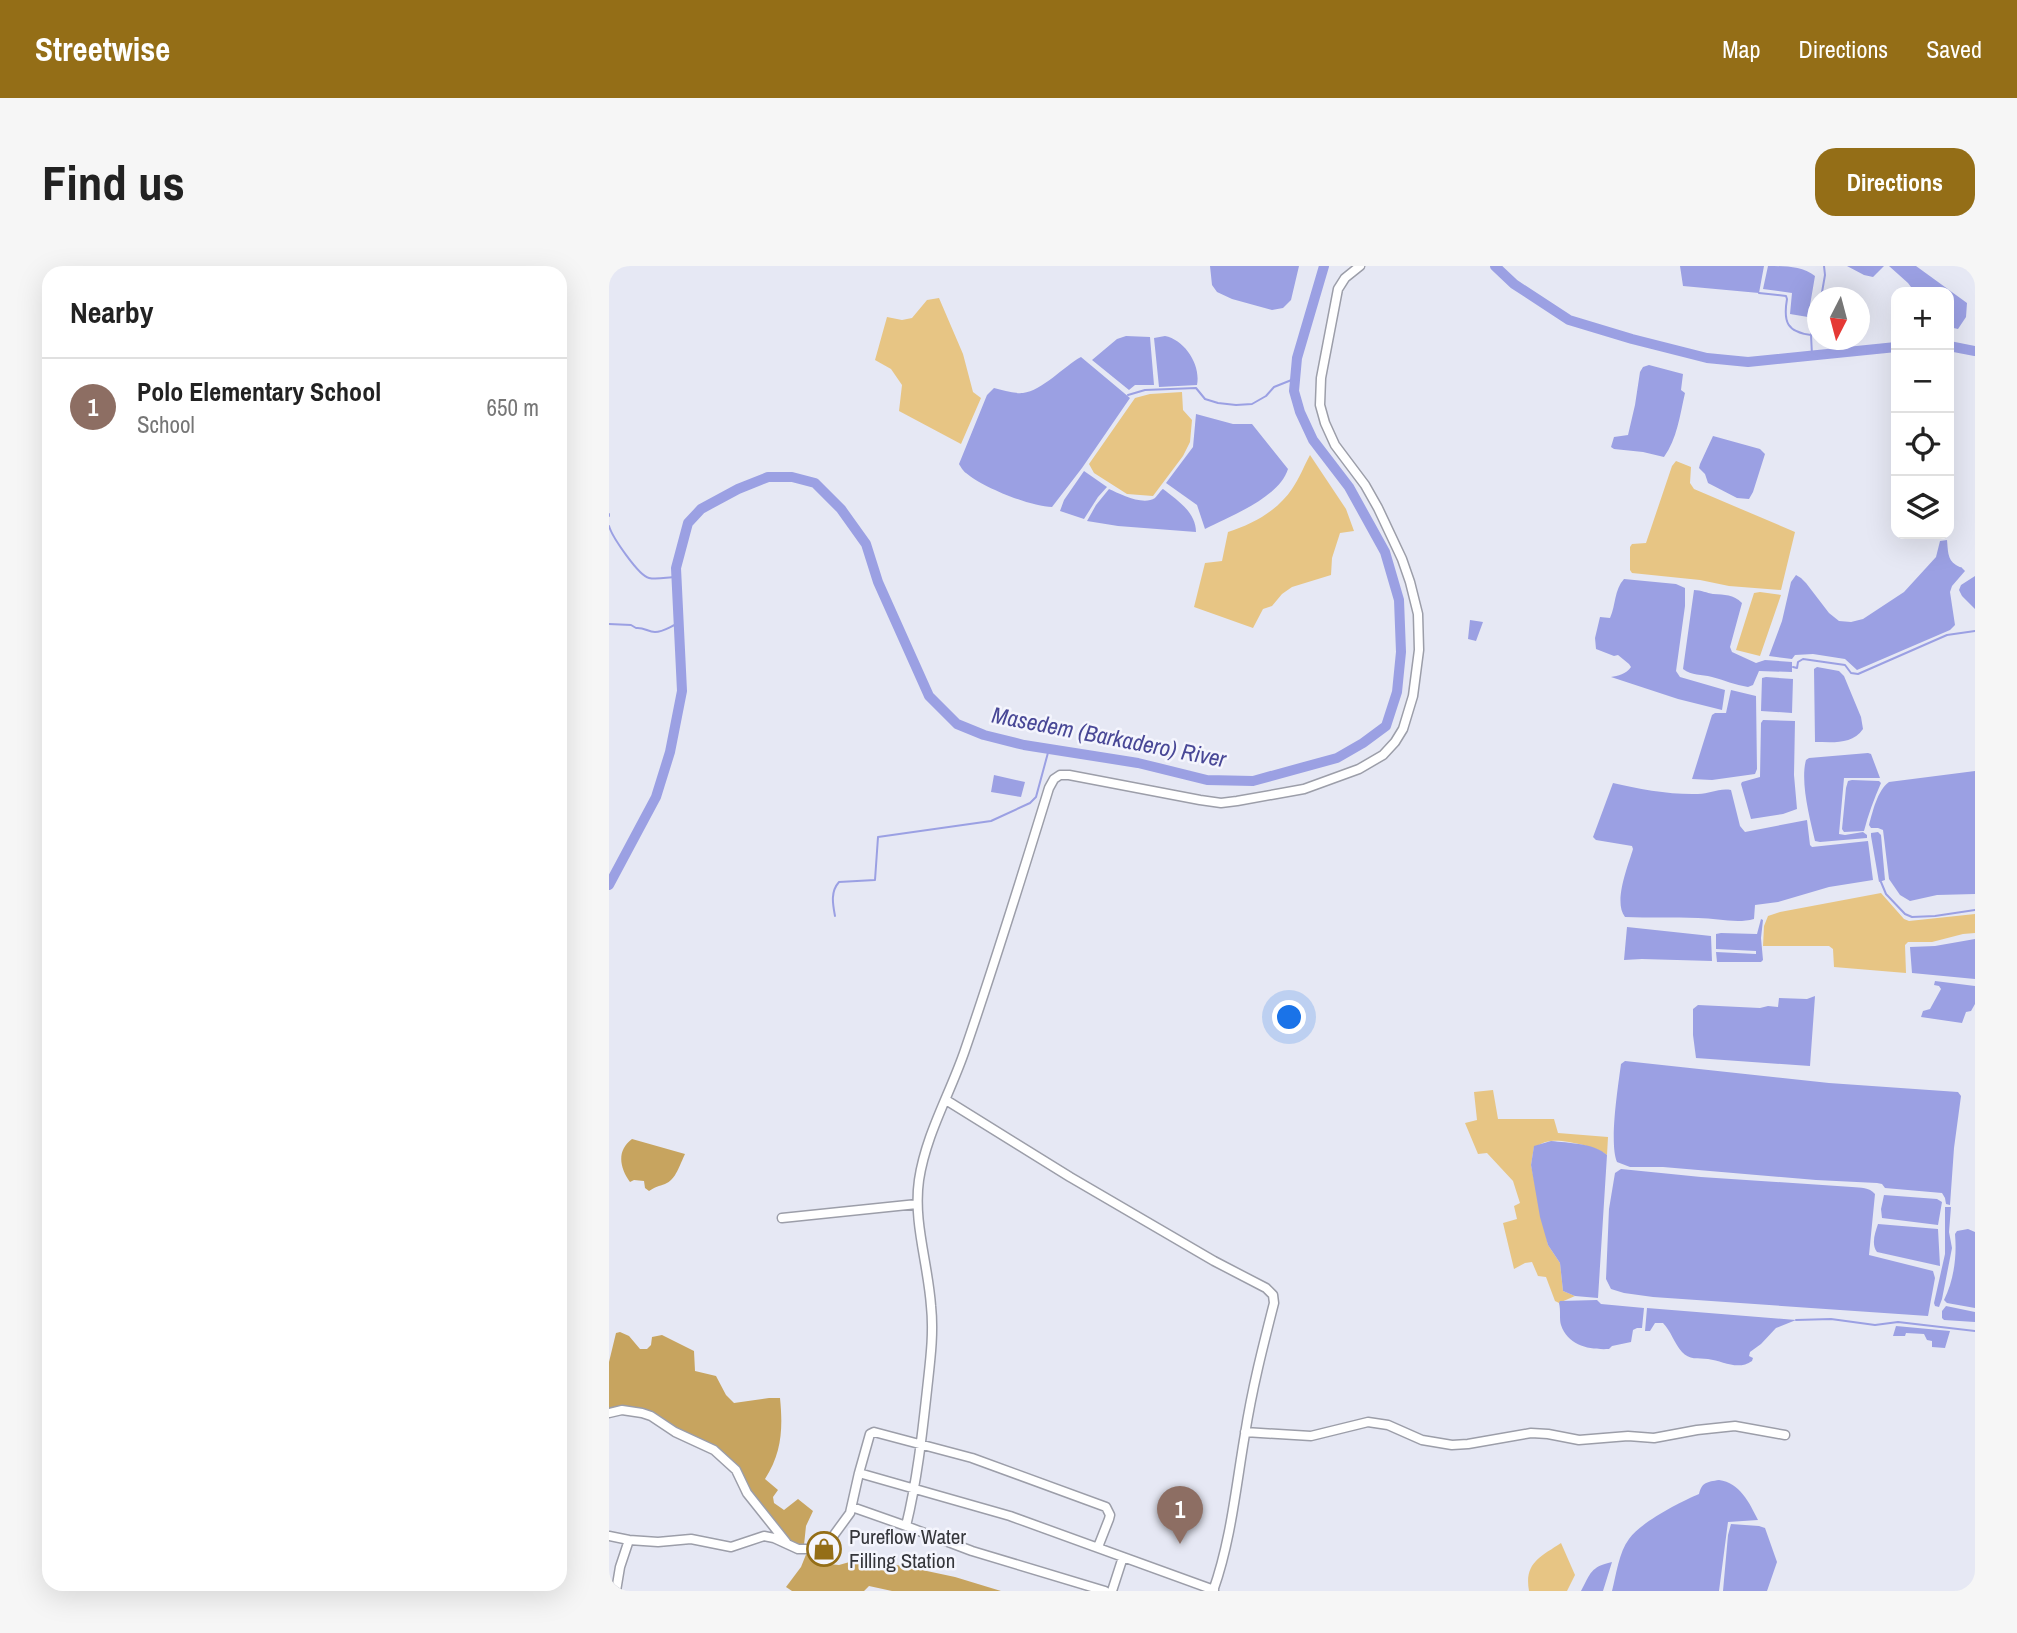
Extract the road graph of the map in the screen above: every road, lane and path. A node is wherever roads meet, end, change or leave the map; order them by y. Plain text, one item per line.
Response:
1 (1360, 266) edge
2 (946, 1100) junction
3 (918, 1204) junction
4 (782, 1218) dead end
5 (609, 1413) edge
6 (1245, 1432) junction
7 (1785, 1435) dead end
8 (922, 1444) junction
9 (859, 1473) junction
10 (915, 1488) junction
11 (852, 1507) junction
12 (906, 1526) junction
13 (609, 1536) edge
14 (629, 1540) junction
15 (788, 1544) junction
16 (1098, 1547) junction
17 (1123, 1557) junction
18 (1213, 1590) edge
19 (615, 1591) edge
20 (1105, 1591) edge
21 (1111, 1591) edge

1 - 2 street
2 - 3 street
2 - 6 street
3 - 4 street
3 - 8 street
5 - 15 street
6 - 7 street
6 - 18 street
8 - 9 street
8 - 10 street
8 - 16 street
9 - 10 street
9 - 11 street
10 - 12 street
10 - 16 street
11 - 12 street
11 - 15 street
12 - 20 street
13 - 14 street
14 - 15 street
14 - 19 street
16 - 17 street
17 - 18 street
17 - 21 street

